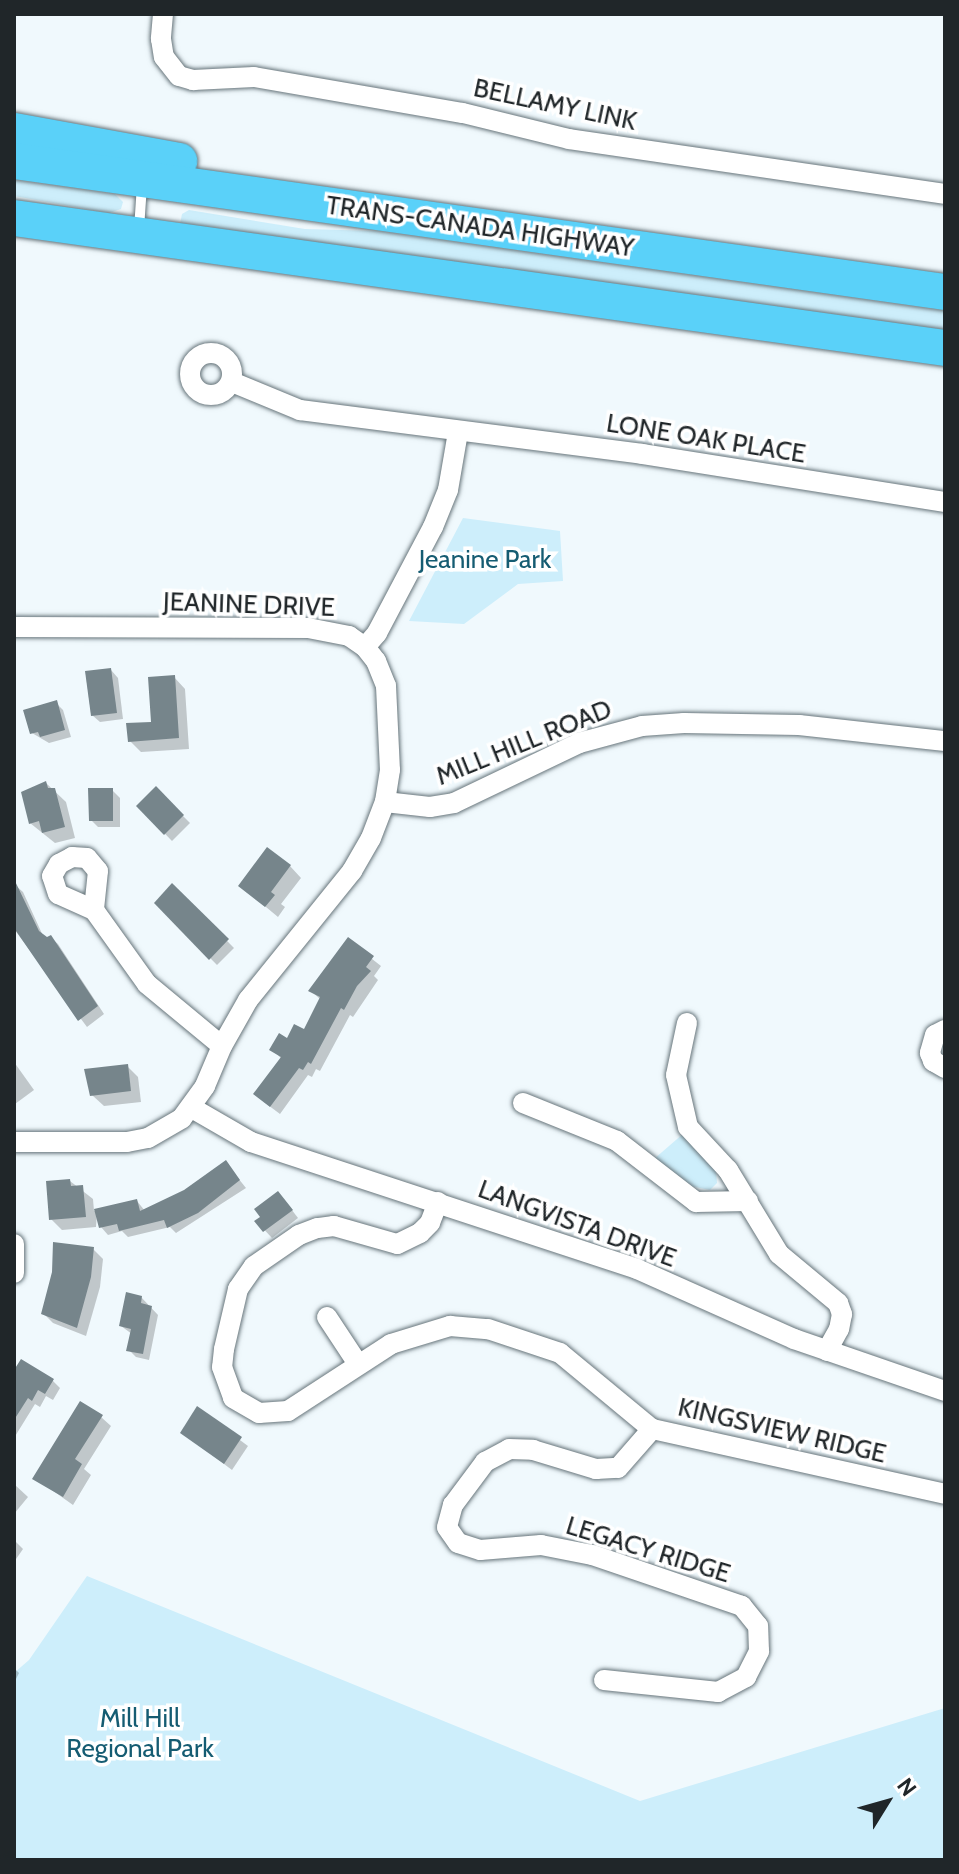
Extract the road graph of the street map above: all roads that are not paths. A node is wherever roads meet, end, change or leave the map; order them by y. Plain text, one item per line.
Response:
1 (163, 14) edge
2 (14, 131) edge
3 (14, 161) edge
4 (142, 180) junction
5 (945, 194) edge
6 (14, 218) edge
7 (139, 235) junction
8 (569, 239) junction
9 (945, 292) edge
10 (945, 348) edge
11 (232, 382) dead end
12 (458, 432) junction
13 (945, 502) edge
14 (14, 627) edge
15 (365, 647) junction
16 (945, 741) edge
17 (385, 802) junction
18 (94, 910) dead end
19 (687, 1023) dead end
20 (945, 1030) edge
21 (222, 1046) junction
22 (945, 1068) edge
23 (523, 1103) dead end
24 (192, 1108) junction
25 (14, 1142) edge
26 (748, 1201) junction
27 (438, 1202) junction
28 (14, 1244) edge
29 (14, 1273) edge
30 (327, 1317) dead end
31 (827, 1351) junction
32 (358, 1364) junction
33 (945, 1391) edge
34 (652, 1429) junction
35 (945, 1494) edge
36 (604, 1680) dead end

1 - 5 street, BELLAMY LINK
2 - 8 highway
3 - 4 highway, TRANS-CANADA HIGHWAY
4 - 7 lane
4 - 8 highway, TRANS-CANADA HIGHWAY
6 - 7 highway
7 - 10 highway
8 - 9 highway, TRANS-CANADA HIGHWAY
11 - 12 street, LONE OAK PLACE
12 - 13 street, LONE OAK PLACE
12 - 15 street
14 - 15 street, JEANINE DRIVE
15 - 17 street, JEANINE DRIVE
16 - 17 street, MILL HILL ROAD
17 - 21 street
18 - 21 street
19 - 26 street
20 - 22 street
21 - 24 street
23 - 26 street
24 - 25 street
24 - 27 street, LANGVISTA DRIVE
26 - 31 street
27 - 31 street, LANGVISTA DRIVE
27 - 32 street, KINGSVIEW RIDGE
28 - 29 street
30 - 32 street
31 - 33 street, LANGVISTA DRIVE
32 - 34 street, KINGSVIEW RIDGE
34 - 35 street, KINGSVIEW RIDGE
34 - 36 street, LEGACY RIDGE

